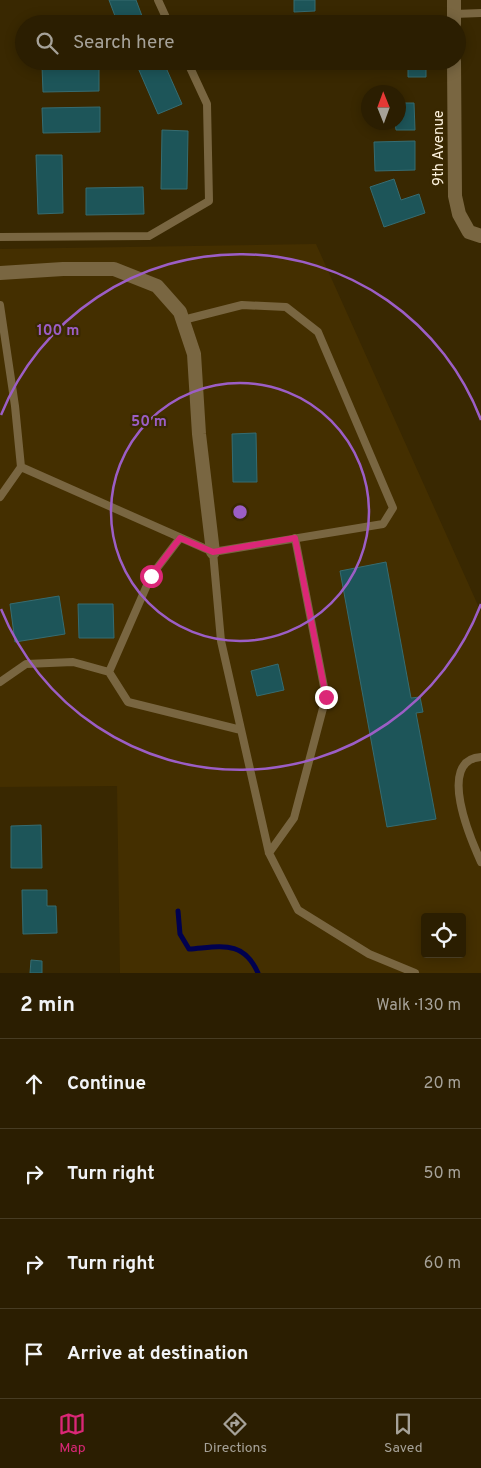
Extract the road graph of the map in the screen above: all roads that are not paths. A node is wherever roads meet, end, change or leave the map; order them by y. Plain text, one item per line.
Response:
1 (158, 0) edge
2 (454, 12) edge
3 (481, 14) edge
4 (165, 15) edge
5 (191, 70) edge
6 (454, 70) edge
7 (475, 234) edge
8 (0, 237) edge
9 (0, 273) edge
10 (0, 305) edge
11 (183, 320) junction
12 (21, 467) junction
13 (0, 497) edge
14 (180, 538) junction
15 (295, 538) junction
16 (213, 552) junction
17 (109, 672) junction
18 (0, 682) edge
19 (241, 730) junction
20 (481, 757) edge
21 (269, 853) junction
22 (481, 862) edge
23 (415, 973) edge

1 - 4 lane
2 - 3 lane
5 - 8 lane
6 - 7 street, 9th Avenue
9 - 11 street
10 - 12 lane
11 - 15 lane
11 - 16 street
12 - 13 lane
12 - 14 lane
14 - 16 lane
14 - 17 lane
15 - 16 lane
15 - 21 lane
16 - 19 lane
17 - 18 lane
17 - 19 lane
19 - 21 lane
20 - 22 lane
21 - 23 lane

